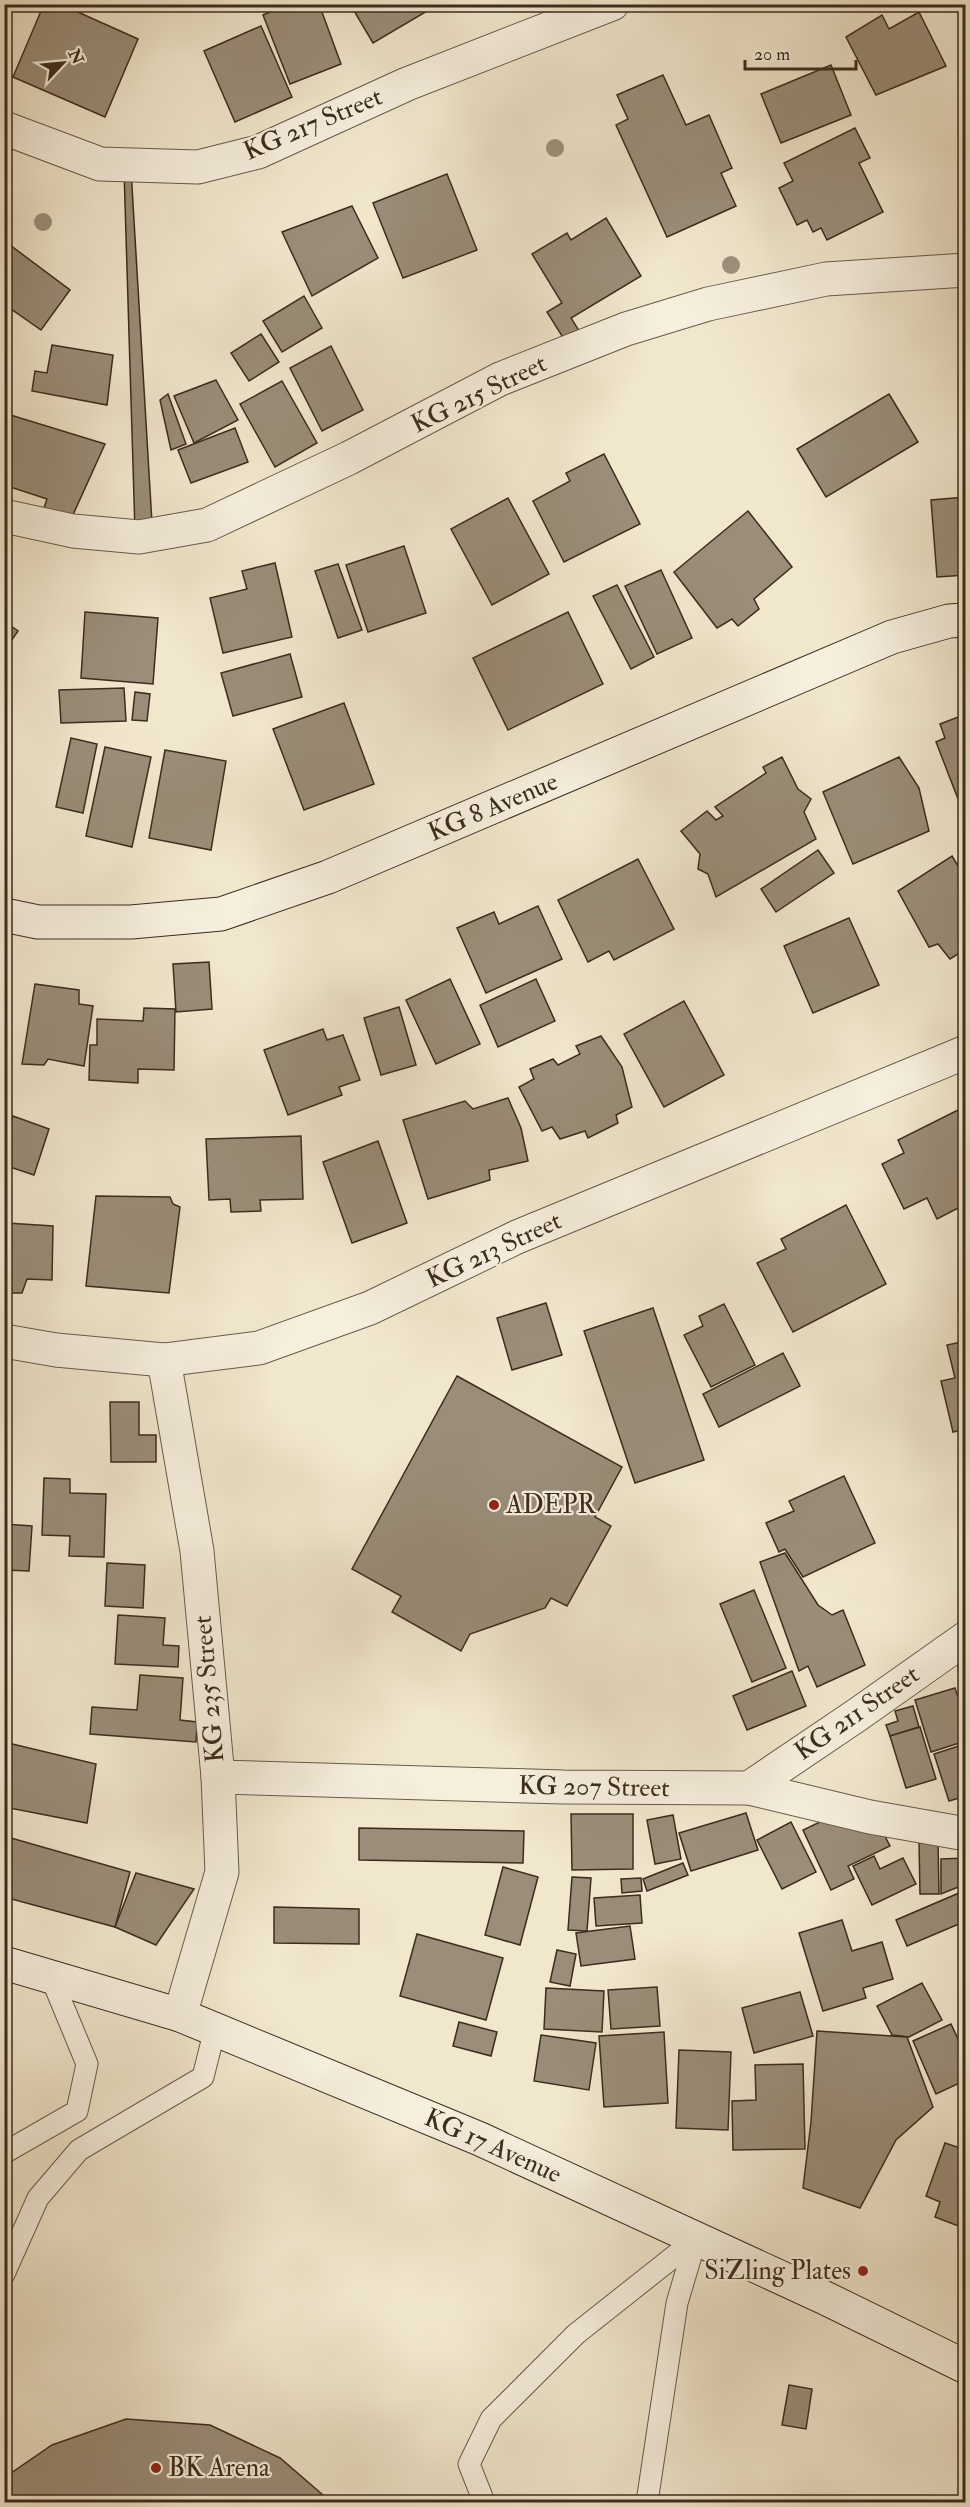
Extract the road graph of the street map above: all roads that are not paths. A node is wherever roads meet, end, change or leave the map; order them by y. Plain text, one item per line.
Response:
1 (612, 4) edge
2 (4, 128) edge
3 (966, 270) edge
4 (4, 516) edge
5 (966, 620) edge
6 (4, 915) edge
7 (966, 1052) edge
8 (4, 1341) edge
9 (164, 1360) junction
10 (966, 1638) edge
11 (218, 1777) junction
12 (749, 1788) junction
13 (966, 1834) edge
14 (4, 1963) edge
15 (51, 1977) junction
16 (180, 2015) junction
17 (215, 2030) junction
18 (4, 2153) edge
19 (696, 2238) junction
20 (4, 2274) edge
21 (966, 2367) edge
22 (484, 2502) edge
23 (647, 2502) edge

1 - 2 street, KG 217 Street
3 - 4 street, KG 215 Street
5 - 6 street, KG 8 Avenue
7 - 9 street, KG 213 Street
8 - 9 street, KG 213 Street
9 - 11 street, KG 235 Street
10 - 12 street, KG 211 Street
11 - 12 street, KG 207 Street
11 - 16 street, KG 235 Street
12 - 13 street, KG 207 Street
14 - 15 street, KG 17 Avenue
15 - 16 street, KG 17 Avenue
15 - 18 lane
16 - 17 street, KG 17 Avenue
17 - 19 street, KG 17 Avenue
17 - 20 lane
19 - 21 street, KG 17 Avenue
19 - 22 lane
19 - 23 lane

